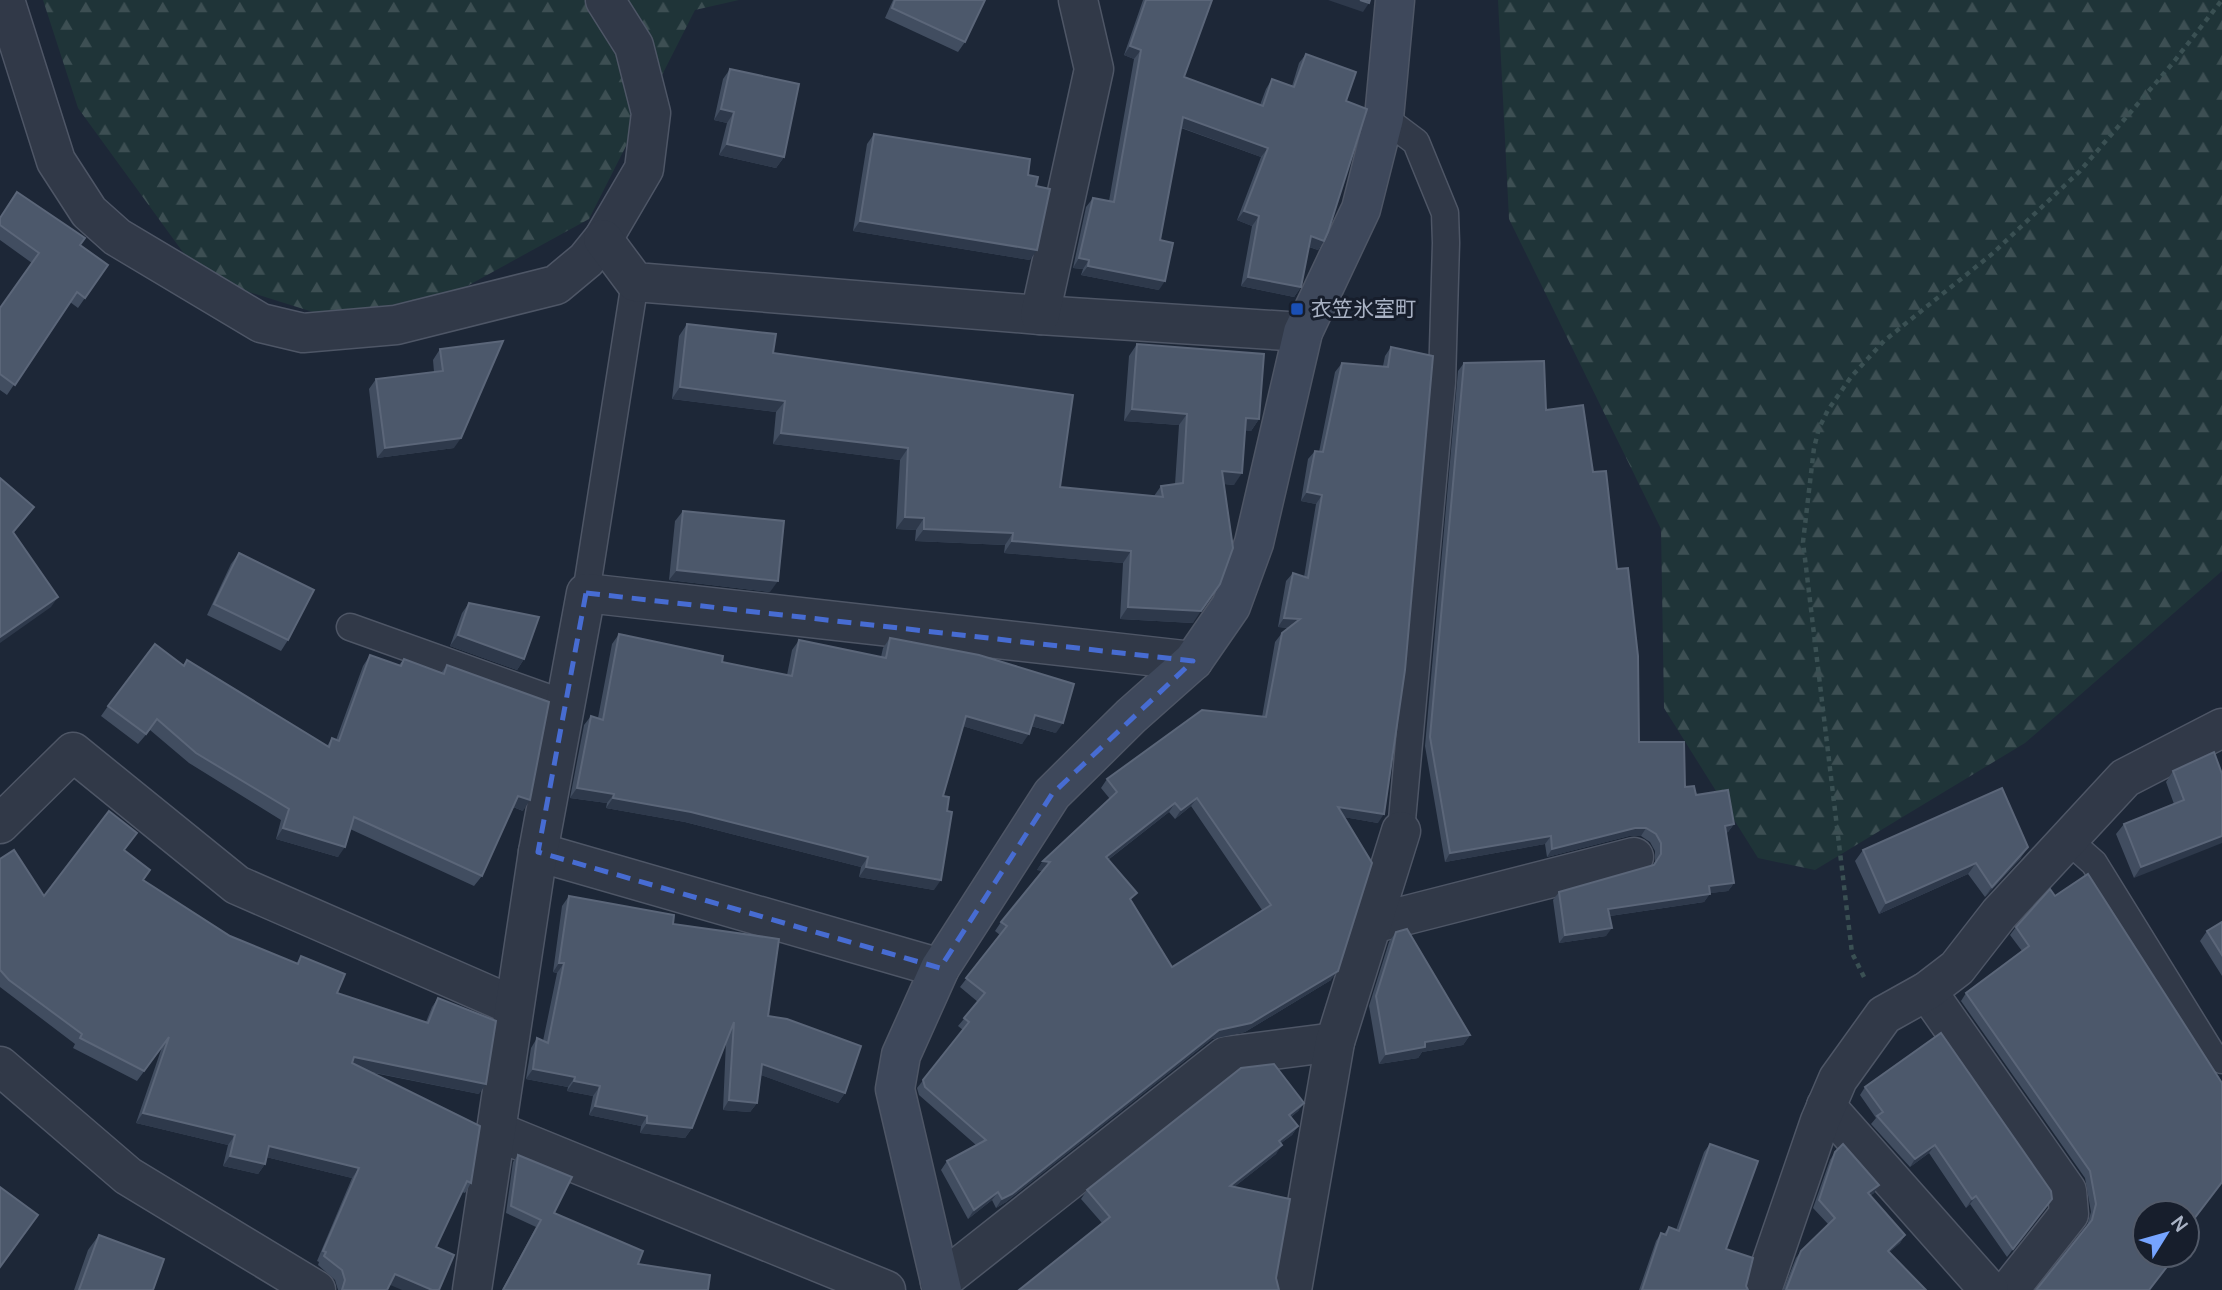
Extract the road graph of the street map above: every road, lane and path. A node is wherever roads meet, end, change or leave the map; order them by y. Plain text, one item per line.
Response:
1 (5, 0) edge
2 (605, 0) edge
3 (1078, 0) edge
4 (1395, 0) edge
5 (2222, 0) edge
6 (1384, 118) junction
7 (603, 239) junction
8 (635, 282) junction
9 (1041, 315) junction
10 (1303, 332) junction
11 (586, 593) junction
12 (350, 627) dead end
13 (1193, 661) junction
14 (563, 703) junction
15 (2222, 728) edge
16 (0, 824) edge
17 (1401, 831) joint
18 (2068, 840) junction
19 (538, 852) junction
20 (1634, 857) dead end
21 (1371, 924) junction
22 (940, 968) junction
23 (1927, 991) junction
24 (514, 1006) junction
25 (1884, 1015) junction
26 (1335, 1042) junction
27 (2222, 1060) edge
28 (0, 1066) edge
29 (1826, 1106) junction
30 (496, 1131) junction
31 (941, 1286) edge
32 (316, 1290) edge
33 (472, 1290) edge
34 (887, 1290) edge
35 (1292, 1290) edge
36 (1762, 1290) edge
37 (1990, 1290) edge
38 (2008, 1290) edge

1 - 7 street
2 - 7 street
3 - 9 street
4 - 6 street
5 - 25 path
6 - 10 street
6 - 17 lane
7 - 8 street
8 - 9 street
8 - 11 lane
9 - 10 street
10 - 13 street
11 - 13 street
11 - 14 street
12 - 14 lane
13 - 22 street
14 - 19 street
15 - 18 street
16 - 24 street
17 - 21 street
18 - 23 street
18 - 27 lane
19 - 22 street
19 - 24 street
20 - 21 street
21 - 26 street
22 - 31 street
23 - 25 street
23 - 38 street
24 - 30 street
25 - 29 street
26 - 31 street
26 - 35 street
28 - 32 street
29 - 36 street
29 - 37 street
30 - 33 street
30 - 34 street

